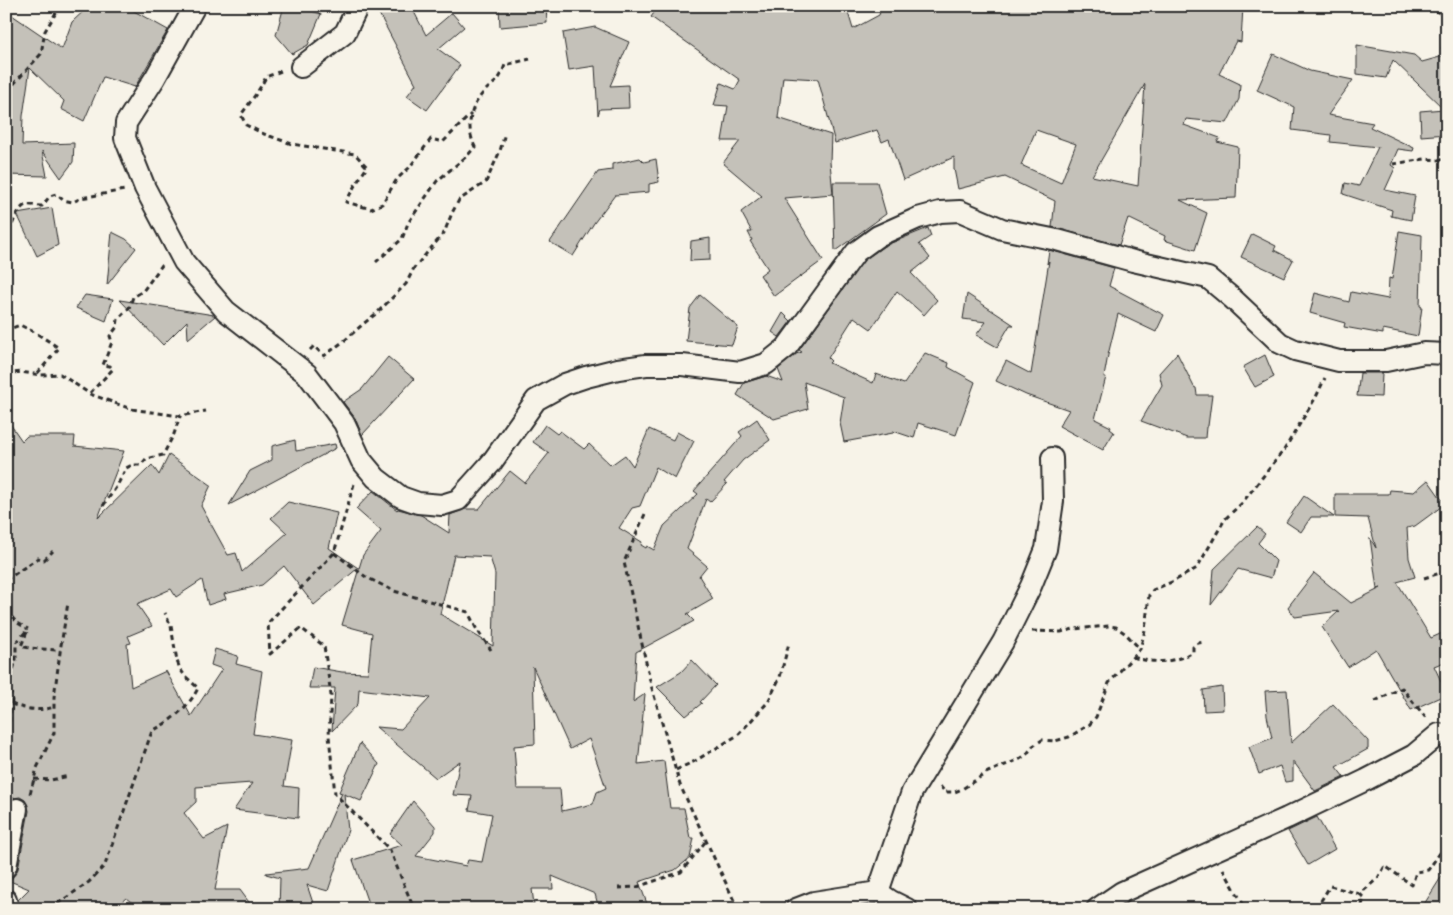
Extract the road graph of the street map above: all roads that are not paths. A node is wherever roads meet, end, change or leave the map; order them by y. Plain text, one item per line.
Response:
1 (195, 6) edge
2 (358, 6) edge
3 (302, 67) road end
4 (1447, 354) edge
5 (1052, 458) dead end
6 (1439, 734) road end
7 (17, 808) road end
8 (6, 867) edge
9 (878, 892) junction
10 (6, 900) edge
11 (8, 909) edge
12 (796, 909) edge
13 (907, 909) edge
14 (1096, 909) edge

1 - 4 street
2 - 3 street
5 - 9 street
6 - 14 street
7 - 8 street
9 - 12 street
9 - 13 street
10 - 11 street

